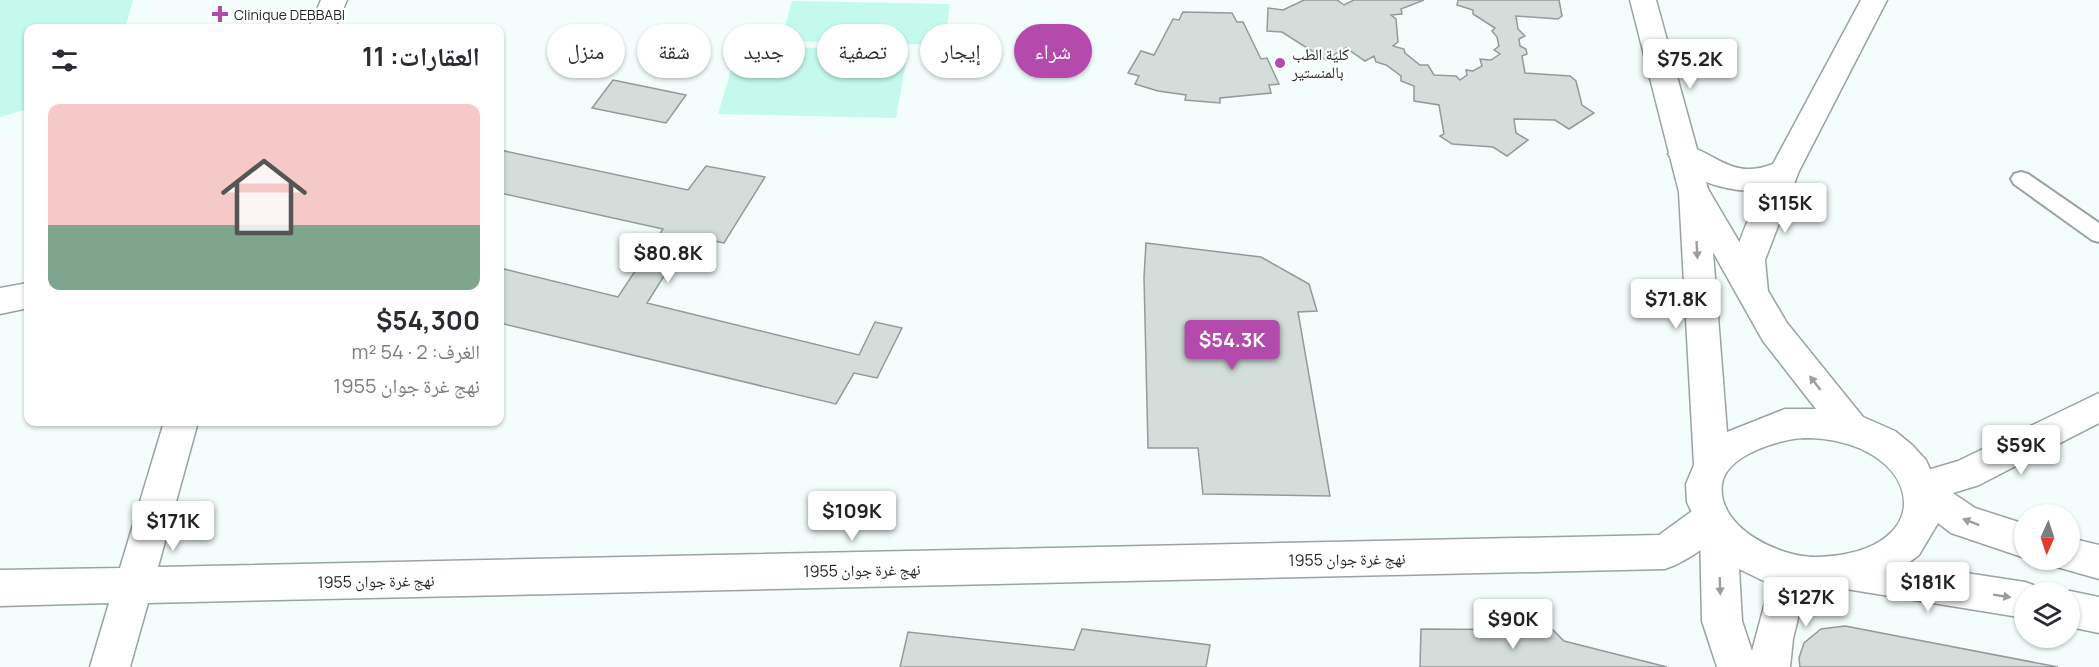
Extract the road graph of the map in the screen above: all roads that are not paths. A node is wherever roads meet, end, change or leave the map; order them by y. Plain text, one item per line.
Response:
1 (334, 0) edge
2 (1643, 0) edge
3 (1874, 0) edge
4 (324, 24) edge
5 (1683, 154) junction
6 (1784, 171) junction
7 (2021, 179) dead end
8 (1694, 192) junction
9 (2099, 234) edge
10 (1752, 292) junction
11 (24, 297) edge
12 (0, 301) edge
13 (2099, 408) edge
14 (180, 426) edge
15 (1852, 429) junction
16 (1711, 464) junction
17 (1922, 490) junction
18 (1715, 523) junction
19 (2014, 537) edge
20 (2080, 557) edge
21 (2099, 562) edge
22 (1829, 573) junction
23 (134, 587) junction
24 (0, 588) edge
25 (2014, 598) edge
26 (2080, 611) edge
27 (2099, 615) edge
28 (110, 667) edge
29 (1737, 667) edge
30 (1770, 667) edge

1 - 4 street
2 - 5 street
3 - 6 street
5 - 6 street
5 - 8 street
6 - 10 street
7 - 9 lane
8 - 10 street
8 -> 16 street
15 -> 10 street
11 - 12 street
13 - 17 street
14 - 23 street
15 - 16 street
15 - 17 street
16 - 18 street
19 -> 17 street
17 - 22 street
18 - 22 street
18 - 23 street, نهج غرة جوان 1955
18 -> 29 street
20 - 21 street
22 -> 25 street
22 - 30 street
23 - 24 street, نهج غرة جوان 1955
23 - 28 street
26 - 27 street

